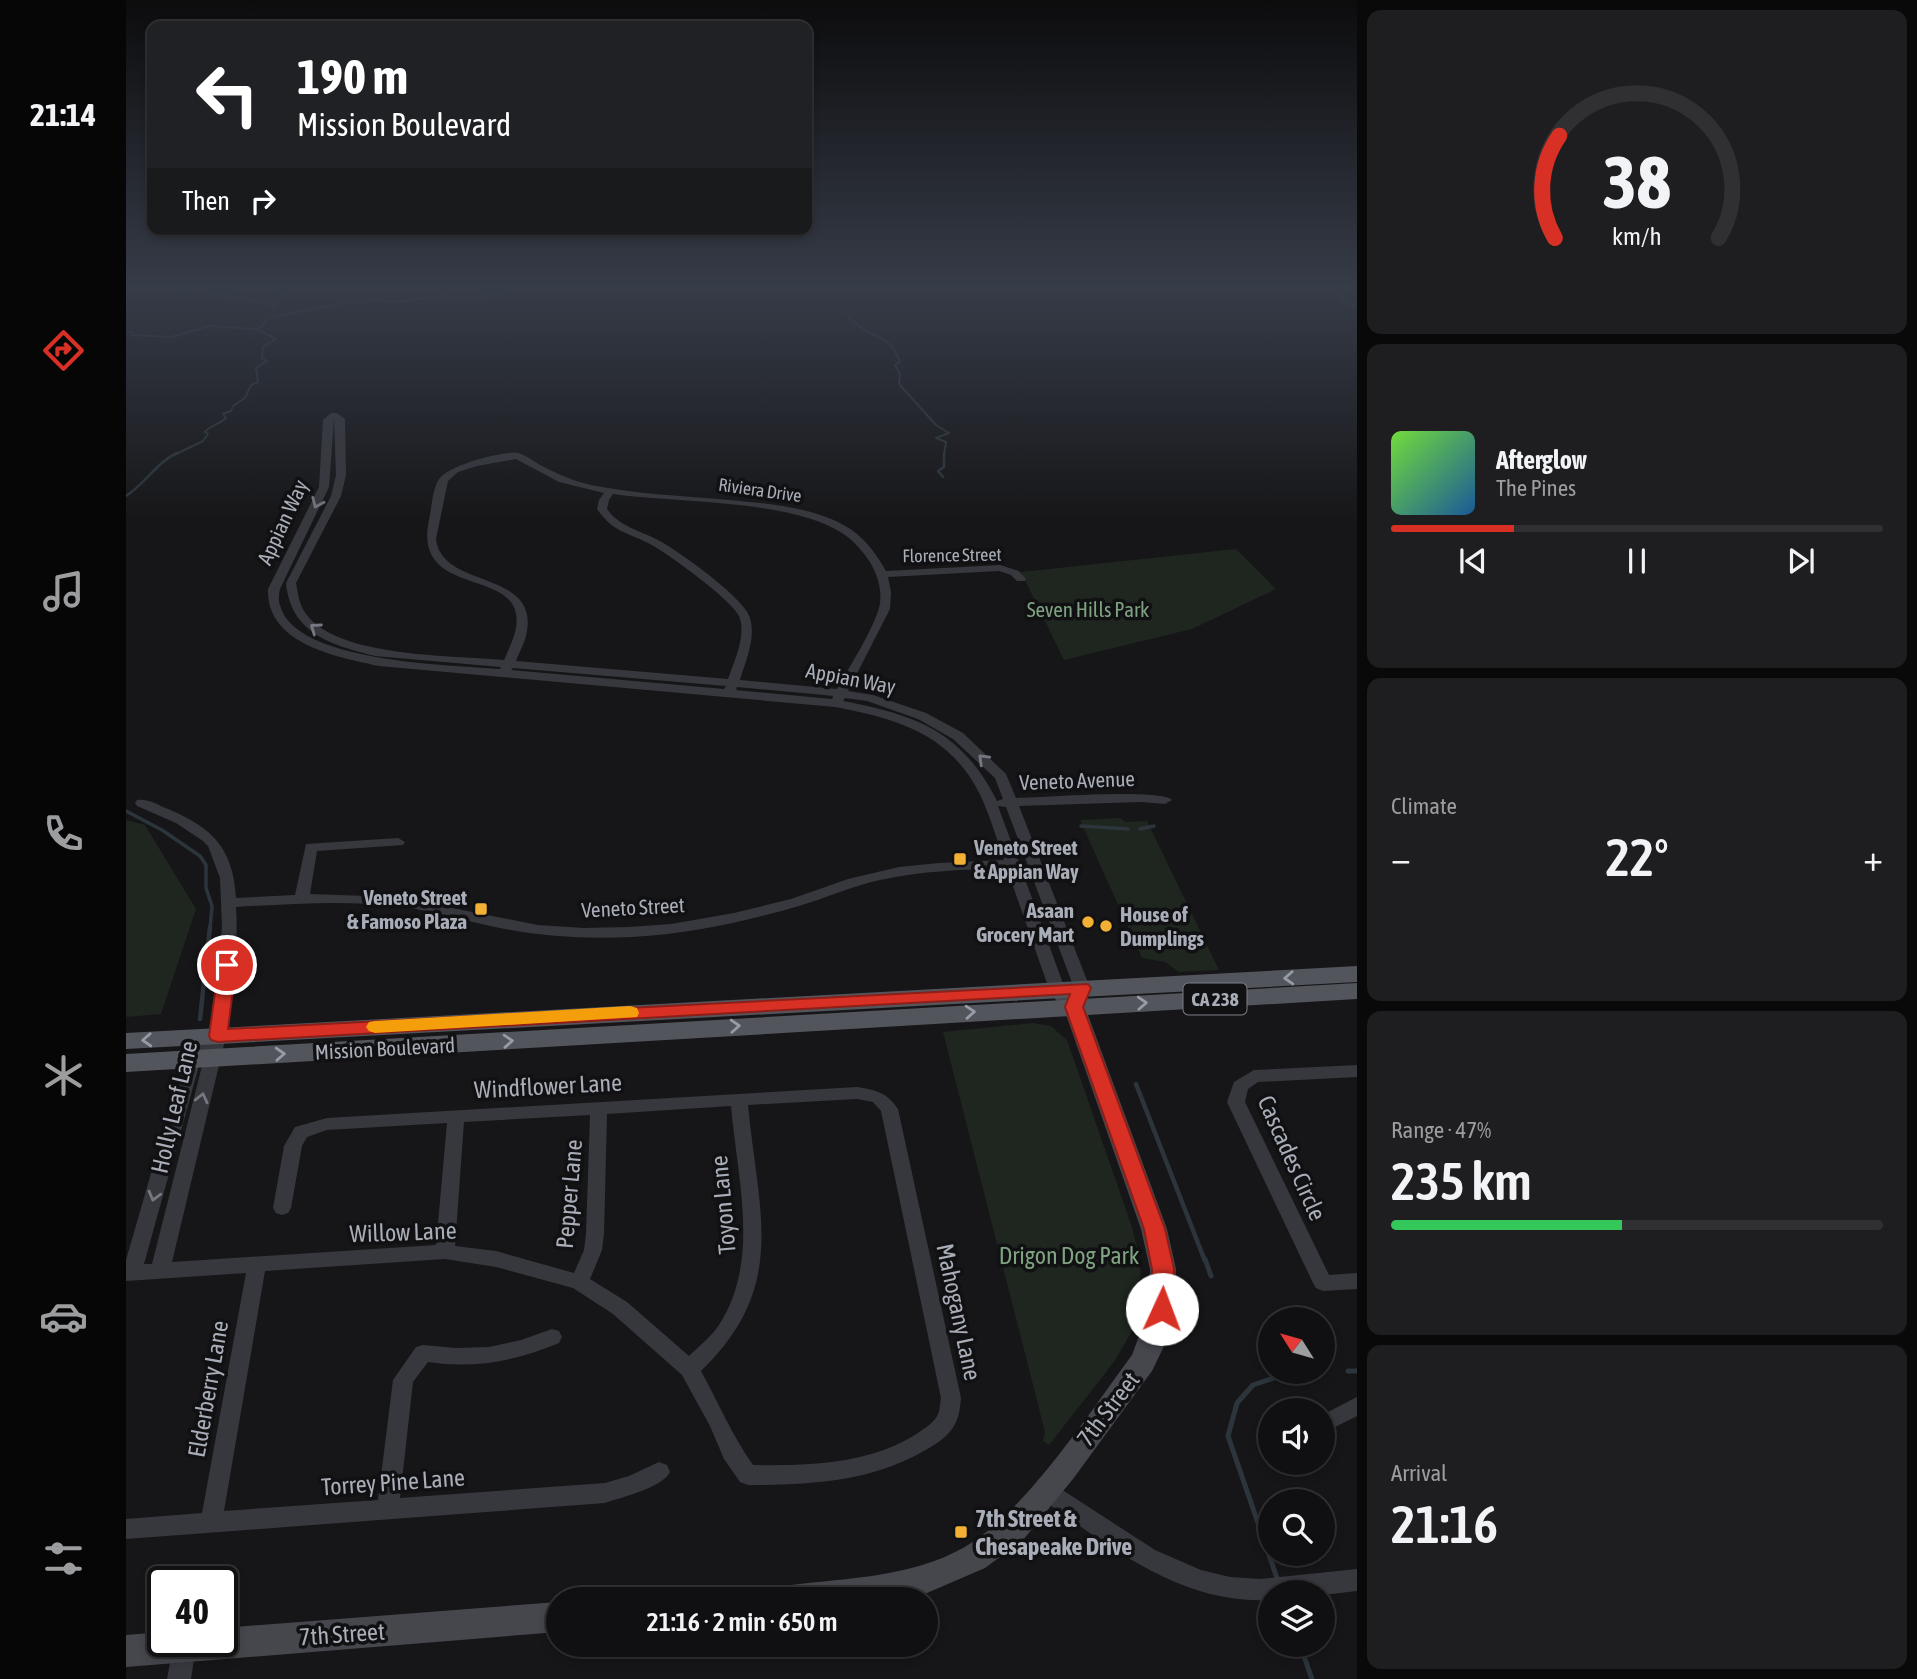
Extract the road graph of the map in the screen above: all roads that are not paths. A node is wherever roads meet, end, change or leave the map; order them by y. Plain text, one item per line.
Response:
1 (611, 491) junction
2 (882, 574) junction
3 (1021, 579) dead end
4 (506, 668) junction
5 (732, 688) junction
6 (838, 698) junction
7 (1165, 800) dead end
8 (142, 803) dead end
9 (1010, 803) junction
10 (990, 804) junction
11 (398, 842) dead end
12 (1033, 863) junction
13 (1012, 864) junction
14 (302, 898) junction
15 (230, 903) junction
16 (1357, 974) edge
17 (1357, 991) edge
18 (1071, 995) junction
19 (126, 1041) edge
20 (207, 1051) junction
21 (126, 1063) edge
22 (1357, 1071) edge
23 (878, 1097) joint
24 (739, 1100) junction
25 (599, 1108) junction
26 (456, 1116) junction
27 (282, 1208) dead end
28 (446, 1252) junction
29 (257, 1265) junction
30 (160, 1271) junction
31 (129, 1273) edge
32 (1357, 1281) edge
33 (579, 1282) junction
34 (552, 1337) dead end
35 (689, 1369) junction
36 (1357, 1406) edge
37 (1335, 1418) edge
38 (659, 1472) dead end
39 (1047, 1490) junction
40 (388, 1508) junction
41 (211, 1522) junction
42 (126, 1529) edge
43 (1357, 1580) edge
44 (894, 1587) edge
45 (546, 1618) edge
46 (238, 1642) edge
47 (147, 1649) edge
48 (126, 1651) edge
49 (182, 1657) edge
50 (179, 1679) edge

1 - 2 street, Riviera Drive
1 - 4 street, Riviera Drive
1 - 5 street
2 - 3 street, Florence Street
2 - 6 street, Riviera Drive
4 -> 4 street, Appian Way
4 - 5 street, Appian Way
5 - 6 street, Appian Way
9 -> 6 street, Appian Way
6 - 10 street, Appian Way
7 - 9 street, Veneto Avenue
8 - 15 street
9 - 10 street, Veneto Avenue
9 - 12 street, Appian Way
10 - 13 street, Appian Way
11 - 14 street
12 - 13 street, Veneto Street
12 - 18 street, Appian Way
13 - 14 street, Veneto Street
13 - 18 street, Appian Way
14 - 15 street, Veneto Street
15 - 20 street
16 -> 18 main road, Mission Boulevard / CA 238
18 -> 17 main road, Mission Boulevard / CA 238
18 - 20 main road, Mission Boulevard / CA 238
18 - 39 street, 7th Street
20 -> 19 main road, Mission Boulevard / CA 238
20 - 21 main road, Mission Boulevard / CA 238
30 -> 20 street, Holly Leaf Lane
20 -> 31 street, Holly Leaf Lane
22 - 32 street, Cascades Circle
23 - 24 street, Windflower Lane
23 - 35 street, Mahogany Lane
24 - 25 street, Windflower Lane
24 - 35 street, Toyon Lane
25 - 26 street, Windflower Lane
25 - 33 street, Pepper Lane
26 - 27 street, Windflower Lane
26 - 28 street
28 - 29 street, Willow Lane
28 - 33 street, Willow Lane
29 - 30 street, Willow Lane
29 - 41 street, Elderberry Lane
30 - 31 street, Willow Lane
33 - 35 street, Willow Lane
34 - 40 street
36 - 37 street
38 - 40 street, Torrey Pine Lane
39 - 43 street
39 - 44 street, 7th Street
40 - 41 street, Torrey Pine Lane
41 - 42 street, Torrey Pine Lane
45 - 46 street, 7th Street
47 - 48 street, 7th Street
49 - 50 street

